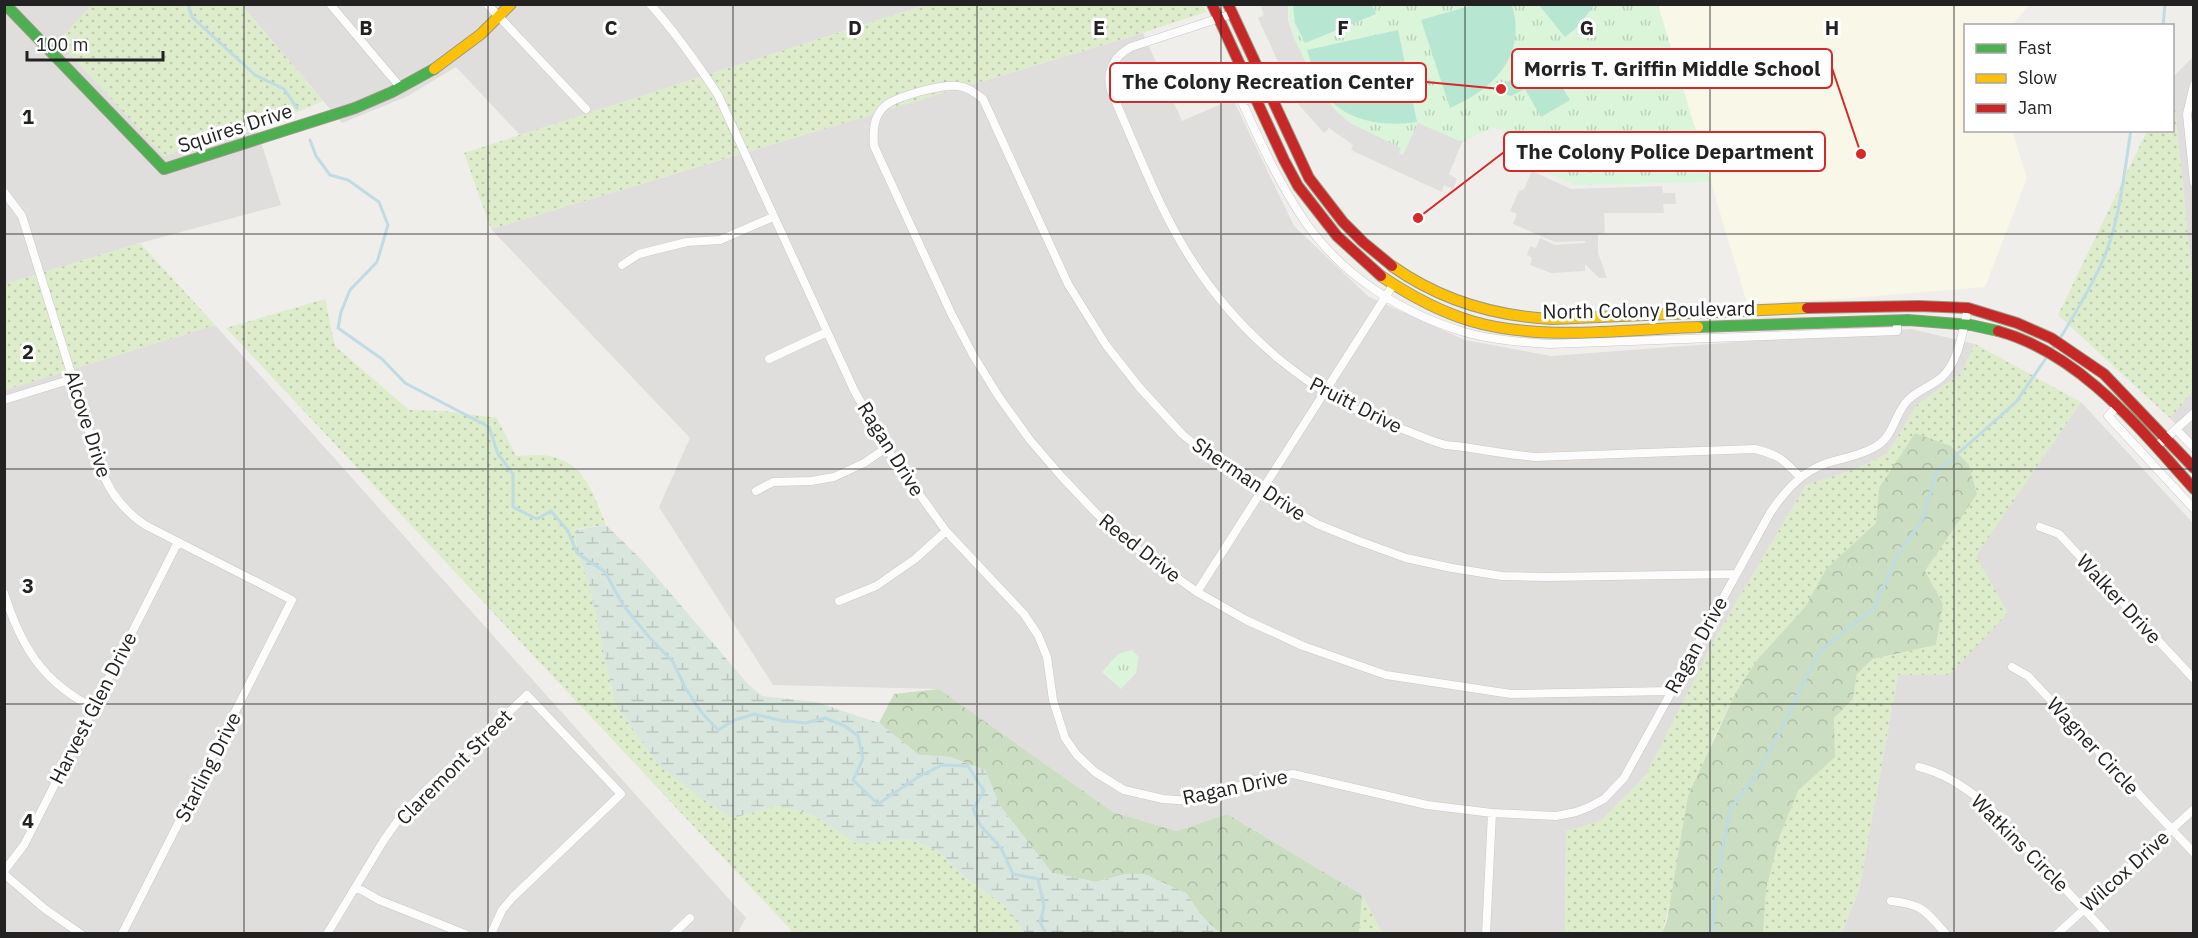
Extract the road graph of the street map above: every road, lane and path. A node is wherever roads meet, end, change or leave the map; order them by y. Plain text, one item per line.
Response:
1 (5, 4) edge
2 (330, 4) edge
3 (487, 4) edge
4 (512, 4) edge
5 (650, 4) edge
6 (1212, 4) edge
7 (1230, 9) edge
8 (500, 18) junction
9 (1218, 18) junction
10 (2193, 85) edge
11 (401, 88) junction
12 (917, 94) joint
13 (1255, 97) junction
14 (586, 109) dead end
15 (2193, 182) edge
16 (4, 192) edge
17 (773, 217) junction
18 (622, 265) dead end
19 (1402, 273) junction
20 (1393, 285) junction
21 (1385, 296) junction
22 (1968, 308) junction
23 (1897, 321) junction
24 (1964, 324) junction
25 (827, 332) junction
26 (769, 359) dead end
27 (72, 379) junction
28 (1324, 393) junction
29 (4, 400) edge
30 (2117, 406) junction
31 (2193, 413) edge
32 (2176, 429) junction
33 (2166, 438) junction
34 (2156, 447) junction
35 (886, 448) junction
36 (2193, 448) edge
37 (2193, 468) edge
38 (1800, 477) junction
39 (2193, 489) edge
40 (756, 491) dead end
41 (1261, 492) junction
42 (2193, 509) edge
43 (2040, 527) dead end
44 (946, 531) junction
45 (177, 542) junction
46 (1736, 574) junction
47 (1197, 592) junction
48 (4, 593) edge
49 (292, 600) joint
50 (838, 601) dead end
51 (2012, 667) dead end
52 (2193, 679) edge
53 (1671, 690) junction
54 (93, 708) junction
55 (1919, 767) dead end
56 (2193, 809) edge
57 (1492, 813) junction
58 (2171, 829) junction
59 (2193, 853) edge
60 (4, 872) edge
61 (356, 887) junction
62 (1891, 902) dead end
63 (2084, 909) junction
64 (690, 918) dead end
65 (81, 933) edge
66 (122, 933) edge
67 (327, 933) edge
68 (465, 933) edge
69 (491, 933) edge
70 (673, 933) edge
71 (1486, 933) edge
72 (1946, 933) edge
73 (2057, 933) edge
74 (2107, 933) edge

1 - 11 main road, Squires Drive
2 - 11 street
3 - 8 street
4 - 8 main road, Squires Drive
5 - 17 street, Ragan Drive
6 - 9 main road, North Colony Boulevard
7 - 9 street, Pruitt Drive
7 - 19 main road, North Colony Boulevard
8 - 11 main road, Squires Drive
8 - 14 street
9 - 13 main road, North Colony Boulevard
9 - 28 street, Pruitt Drive
10 - 15 street
12 - 41 street, Sherman Drive
12 - 47 street, Reed Drive
13 - 20 main road, North Colony Boulevard
13 - 21 street
16 - 27 street, Alcove Drive
17 - 18 street
17 - 25 street, Ragan Drive
19 - 20 main road
19 - 22 main road, North Colony Boulevard
20 - 21 street
20 - 23 main road, North Colony Boulevard
21 - 23 street
21 - 28 street
22 - 24 street, Ragan Drive
22 - 33 main road, North Colony Boulevard
23 - 24 main road, North Colony Boulevard
24 - 30 main road, North Colony Boulevard
24 - 38 street, Ragan Drive
25 - 26 street
25 - 35 street, Ragan Drive
27 - 29 street
27 - 45 street, Alcove Drive
28 - 38 street, Pruitt Drive
28 - 41 street
30 - 34 main road, North Colony Boulevard
30 - 42 street
31 - 32 street
32 - 33 street
32 - 36 street
33 - 34 street
33 - 37 main road, North Colony Boulevard
34 - 39 main road, North Colony Boulevard
35 - 40 street
35 - 44 street, Ragan Drive
38 - 46 street, Ragan Drive
41 - 46 street, Sherman Drive
41 - 47 street
43 - 52 street, Walker Drive
44 - 50 street
44 - 57 street, Ragan Drive
45 - 49 street, Alcove Drive
45 - 54 street, Harvest Glen Drive
46 - 53 street, Ragan Drive
47 - 53 street, Reed Drive
48 - 54 street
49 - 66 street, Starling Drive
51 - 58 street, Wagner Circle
53 - 57 street, Ragan Drive
54 - 60 street, Harvest Glen Drive
55 - 63 street, Watkins Circle
56 - 58 street, Wilcox Drive
57 - 71 street
58 - 59 street, Wagner Circle
58 - 63 street, Wilcox Drive
60 - 65 street
61 - 67 street, Claremont Street
61 - 68 street
61 - 69 street, Claremont Street
62 - 72 street
63 - 73 street, Wilcox Drive
63 - 74 street, Watkins Circle
64 - 70 street

